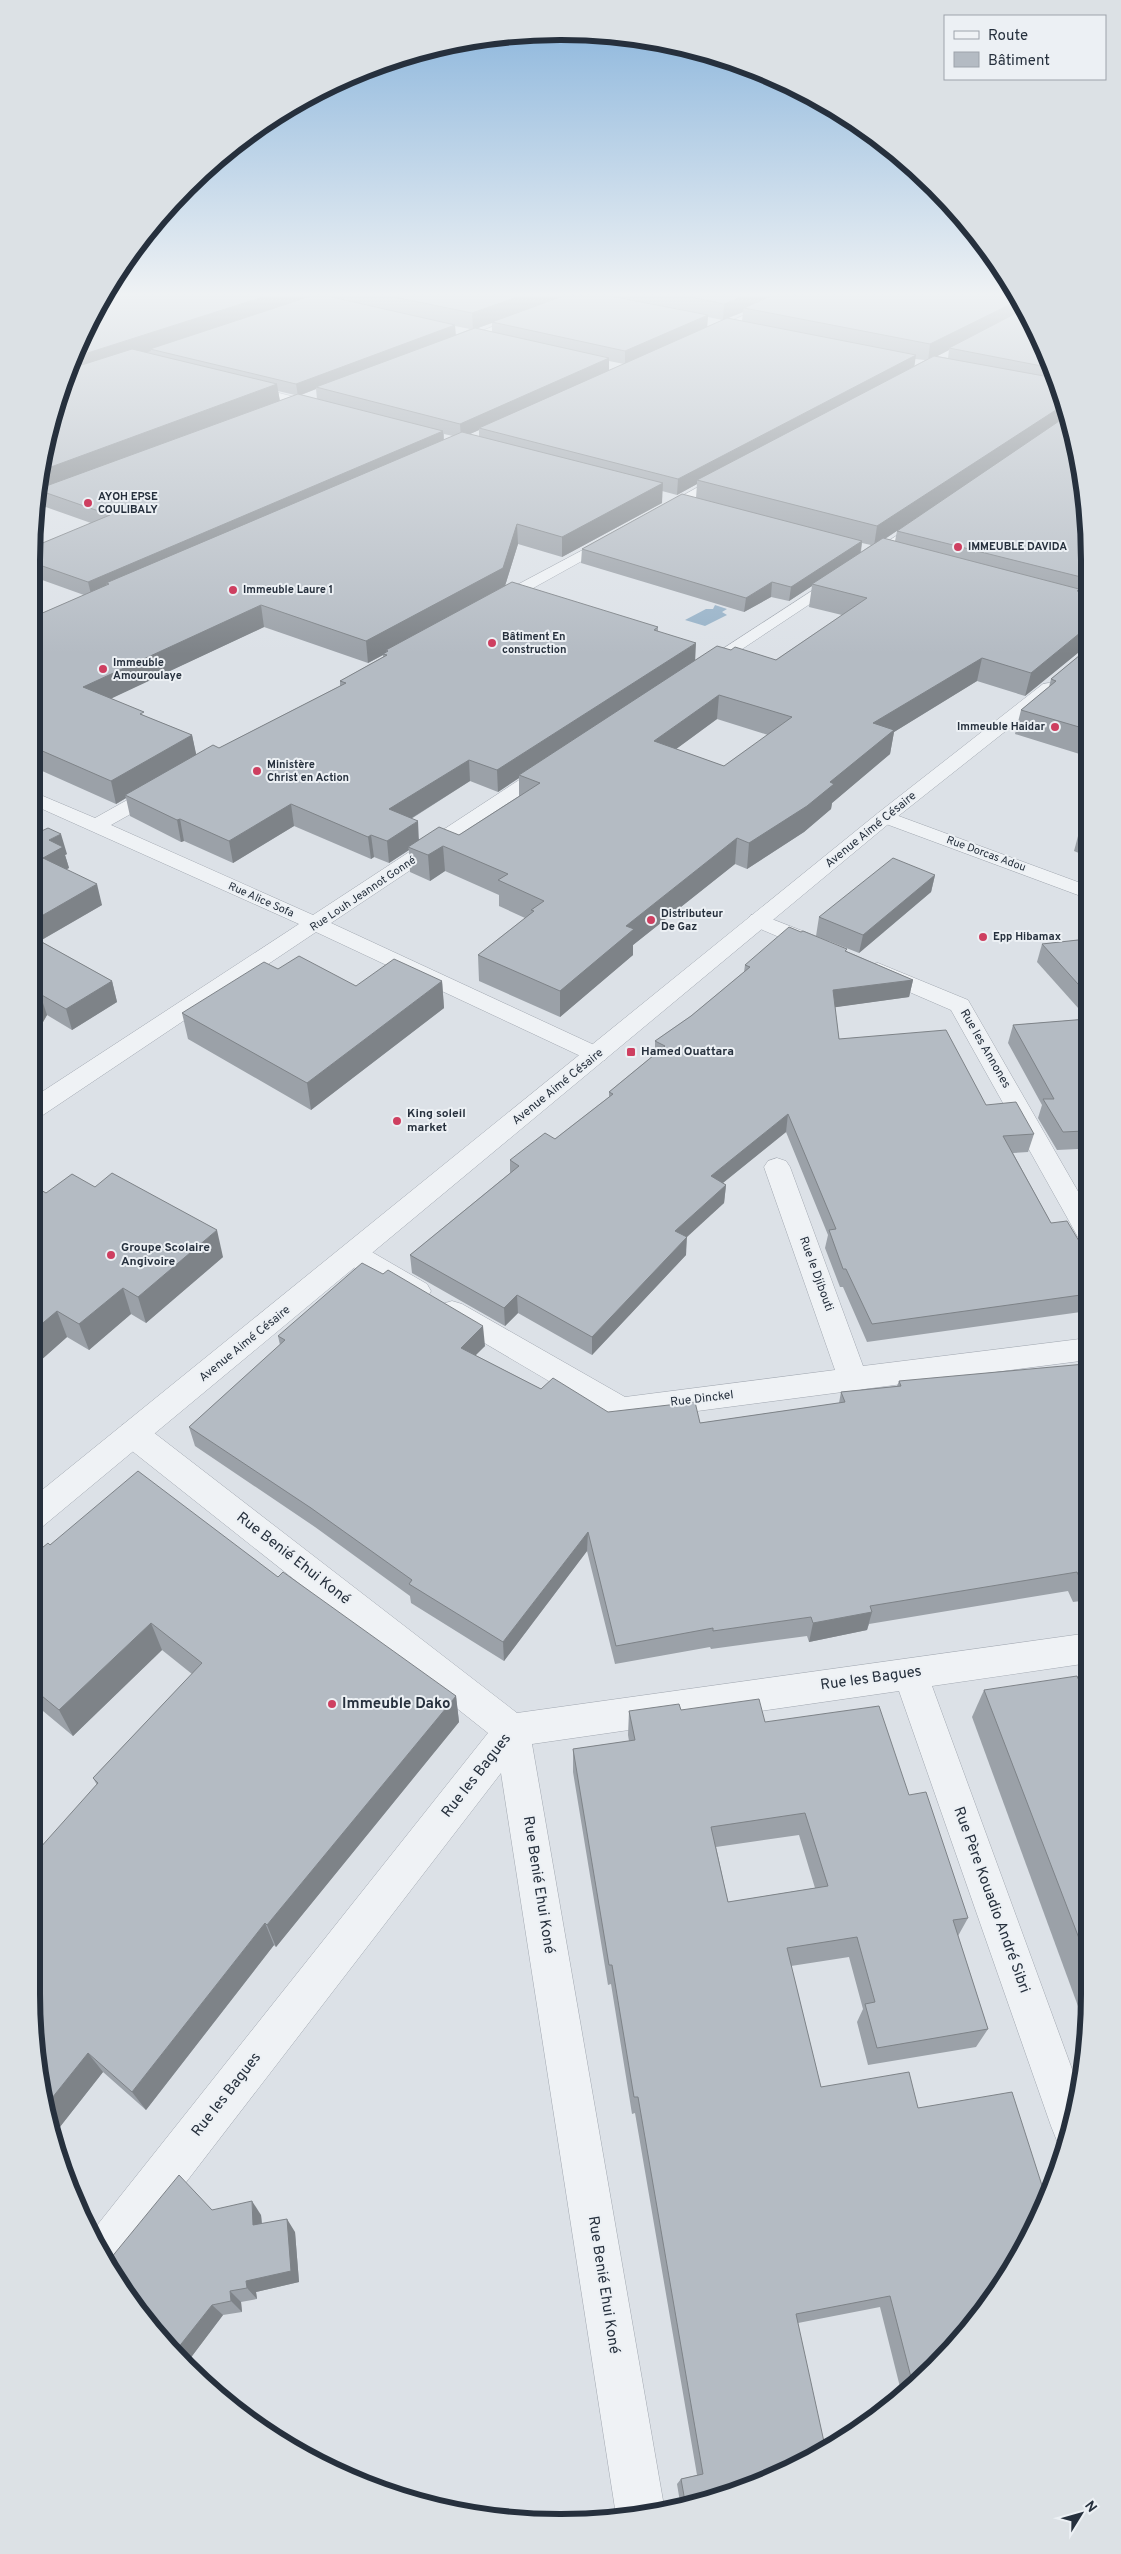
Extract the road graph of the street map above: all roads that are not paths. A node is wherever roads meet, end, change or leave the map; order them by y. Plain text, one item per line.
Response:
1 (740, 468) edge
2 (660, 497) edge
3 (678, 502) junction
4 (697, 507) edge
5 (944, 508) edge
6 (644, 521) edge
7 (627, 531) edge
8 (858, 548) edge
9 (876, 553) junction
10 (896, 558) edge
11 (480, 611) edge
12 (1064, 675) edge
13 (689, 677) edge
14 (565, 759) edge
15 (171, 783) edge
16 (40, 802) edge
17 (885, 817) junction
18 (89, 824) junction
19 (61, 835) edge
20 (1081, 890) edge
21 (759, 920) junction
22 (316, 924) junction
23 (597, 1055) junction
24 (40, 1106) edge
25 (777, 1167) dead end
26 (1081, 1219) edge
27 (355, 1255) junction
28 (1081, 1350) edge
29 (854, 1381) junction
30 (133, 1434) junction
31 (40, 1511) edge
32 (1081, 1649) edge
33 (910, 1674) junction
34 (512, 1730) junction
35 (1067, 2112) edge
36 (107, 2248) edge
37 (640, 2508) edge

1 - 3 street
2 - 3 street
3 - 4 street
3 - 6 street
5 - 9 street
7 - 11 street
8 - 9 street
9 - 10 street
9 - 13 street
12 - 17 street, Avenue Aimé Césaire
14 - 22 street, Rue Louh Jeannot Gonné
15 - 18 street
16 - 18 street, Rue Alice Sofa
17 - 20 street, Rue Dorcas Adou
17 - 21 street, Avenue Aimé Césaire
18 - 19 street
18 - 22 street, Rue Alice Sofa
21 - 23 street, Avenue Aimé Césaire
21 - 26 street, Rue les Annones
22 - 23 street, Rue Alice Sofa
22 - 24 street, Rue Louh Jeannot Gonné
23 - 27 street, Avenue Aimé Césaire
25 - 29 street, Rue le Djibouti
27 - 29 street, Rue Dinckel
27 - 30 street, Avenue Aimé Césaire
28 - 29 street, Rue Dinckel
30 - 31 street, Avenue Aimé Césaire
30 - 34 street, Rue Benié Ehui Koné
32 - 33 street, Rue les Bagues
33 - 34 street, Rue les Bagues
33 - 35 street, Rue Père Kouadio André Sibri
34 - 36 street, Rue les Bagues
34 - 37 street, Rue Benié Ehui Koné

